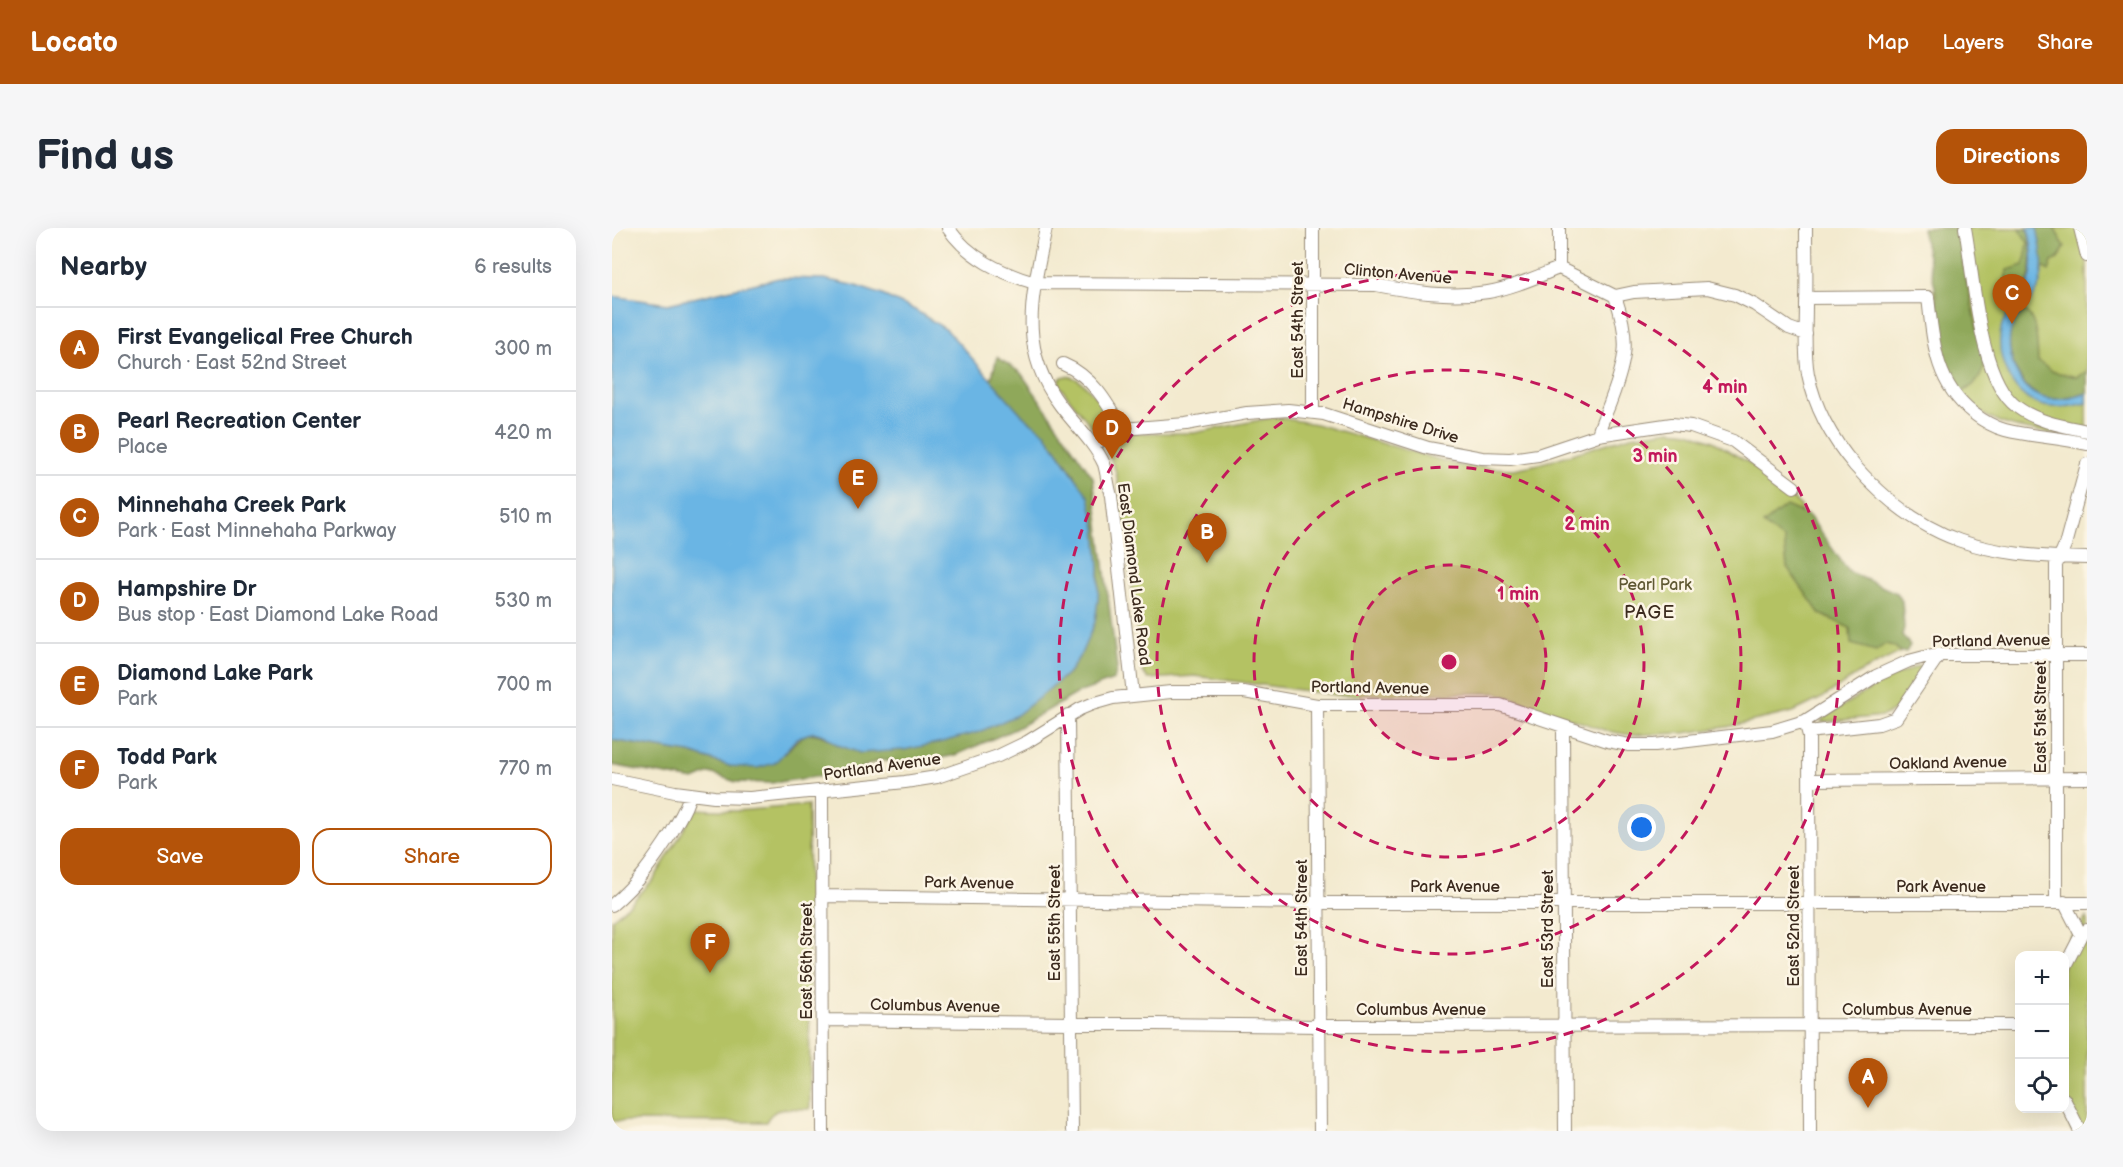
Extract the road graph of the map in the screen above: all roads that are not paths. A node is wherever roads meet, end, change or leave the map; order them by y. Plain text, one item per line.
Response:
1 (948, 228) edge
2 (1046, 228) edge
3 (1313, 228) edge
4 (1559, 228) edge
5 (1806, 228) edge
6 (1965, 228) edge
7 (2080, 228) edge
8 (2087, 256) edge
9 (1559, 268) junction
10 (1035, 283) junction
11 (1314, 284) junction
12 (1615, 296) junction
13 (1806, 298) junction
14 (1806, 334) junction
15 (1063, 364) dead end
16 (1313, 412) junction
17 (1122, 429) junction
18 (2087, 431) edge
19 (1598, 435) junction
20 (2087, 444) edge
21 (1093, 445) junction
22 (2087, 464) edge
23 (1794, 487) dead end
24 (2058, 558) junction
25 (2087, 558) edge
26 (1939, 655) junction
27 (2087, 655) edge
28 (2057, 656) junction
29 (1133, 695) junction
30 (1317, 705) junction
31 (1068, 715) junction
32 (1807, 726) junction
33 (1563, 727) junction
34 (2056, 778) junction
35 (2087, 778) edge
36 (612, 779) edge
37 (1809, 780) junction
38 (822, 791) junction
39 (690, 794) junction
40 (822, 896) junction
41 (1070, 900) junction
42 (2060, 902) junction
43 (1318, 903) junction
44 (1564, 903) junction
45 (1810, 903) junction
46 (2087, 903) edge
47 (612, 905) edge
48 (2084, 932) edge
49 (2069, 959) edge
50 (823, 1020) junction
51 (1071, 1023) junction
52 (1564, 1025) junction
53 (1810, 1025) junction
54 (2015, 1025) edge
55 (1319, 1026) junction
56 (2069, 1109) edge
57 (823, 1131) edge
58 (1072, 1131) edge
59 (1320, 1131) edge
60 (1565, 1131) edge
61 (1810, 1131) edge
62 (2080, 1131) edge

1 - 10 street, Clinton Avenue
2 - 10 street, East Diamond Lake Road
3 - 11 street, East 54th Street
4 - 9 street
5 - 13 street
6 - 18 street
7 - 8 street
9 - 11 street, Clinton Avenue
9 - 12 street
10 - 11 street, Clinton Avenue
10 - 21 street, East Diamond Lake Road
11 - 16 street, East 54th Street
12 - 14 street
12 - 19 street
13 - 14 street
13 - 20 street
14 - 24 street
15 - 17 street
16 - 17 street, Hampshire Drive
16 - 19 street, Hampshire Drive
17 - 21 street, Hampshire Drive
19 - 23 street, Hampshire Drive
21 - 29 street, East Diamond Lake Road
22 - 24 street, East 51st Street
24 - 25 street
24 - 28 street, East 51st Street
26 - 28 street, Portland Avenue
26 - 32 street, Portland Avenue
26 - 32 street
27 - 28 street, Portland Avenue
28 - 34 street, East 51st Street
29 - 30 street, Portland Avenue
29 - 31 street, Portland Avenue
30 - 33 street, Portland Avenue
30 - 43 street, East 54th Street
31 - 38 street, Portland Avenue
31 - 41 street, East 55th Street
32 - 33 street, Portland Avenue
32 - 37 street, East 52nd Street
33 - 44 street, East 53rd Street
34 - 35 street, Oakland Avenue
34 - 37 street, Oakland Avenue
34 - 42 street, East 51st Street
36 - 39 street, Portland Avenue
37 - 45 street, East 52nd Street
38 - 39 street, Portland Avenue
38 - 40 street, East 56th Street
39 - 47 street
40 - 41 street, Park Avenue
40 - 50 street, East 56th Street
41 - 43 street, Park Avenue
41 - 51 street, East 55th Street
42 - 45 street, Park Avenue
42 - 46 street, Park Avenue
42 - 48 street, East 51st Street
43 - 44 street, Park Avenue
43 - 55 street, East 54th Street
44 - 45 street, Park Avenue
44 - 52 street, East 53rd Street
45 - 53 street, East 52nd Street
48 - 49 street, East 51st Street
50 - 51 street, Columbus Avenue
50 - 57 street, East 56th Street
51 - 55 street, Columbus Avenue
51 - 58 street, East 55th Street
52 - 53 street, Columbus Avenue
52 - 55 street, Columbus Avenue
52 - 60 street, East 53rd Street
53 - 54 street, Columbus Avenue
53 - 61 street, East 52nd Street
55 - 59 street, East 54th Street
56 - 62 street

